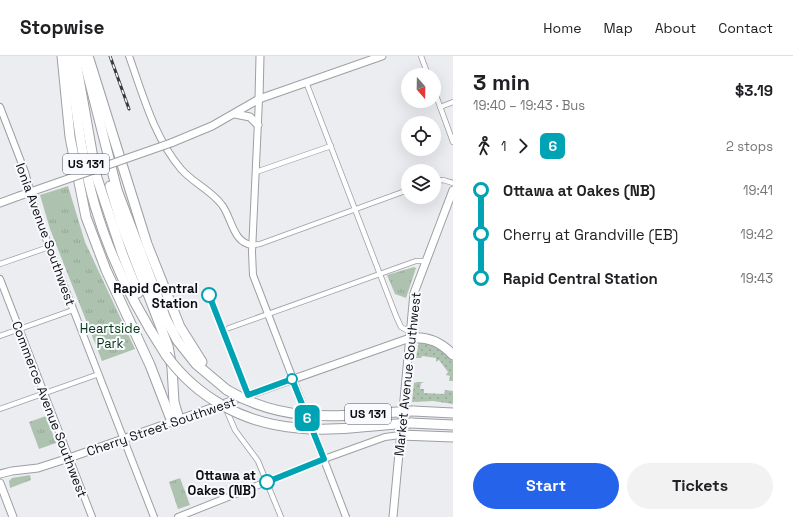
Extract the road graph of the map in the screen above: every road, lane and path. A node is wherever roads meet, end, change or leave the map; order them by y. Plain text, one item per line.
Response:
1 (62, 56) edge
2 (68, 56) edge
3 (75, 56) edge
4 (83, 56) edge
5 (88, 56) edge
6 (129, 56) edge
7 (260, 56) edge
8 (382, 56) edge
9 (421, 56) edge
10 (425, 68) edge
11 (306, 82) junction
12 (259, 99) junction
13 (453, 102) edge
14 (0, 107) edge
15 (441, 107) edge
16 (440, 108) edge
17 (235, 114) junction
18 (2, 116) edge
19 (258, 125) junction
20 (453, 142) edge
21 (104, 143) junction
22 (331, 146) junction
23 (122, 161) junction
24 (95, 170) junction
25 (256, 172) junction
26 (441, 180) edge
27 (453, 183) edge
28 (453, 190) edge
29 (401, 193) edge
30 (0, 203) edge
31 (356, 210) junction
32 (253, 245) junction
33 (49, 247) junction
34 (425, 260) junction
35 (0, 264) edge
36 (380, 274) junction
37 (0, 279) edge
38 (73, 310) junction
39 (267, 314) junction
40 (229, 328) dead end
41 (19, 329) junction
42 (410, 334) junction
43 (0, 336) edge
44 (166, 355) junction
45 (453, 355) edge
46 (99, 374) junction
47 (292, 379) junction
48 (227, 390) junction
49 (44, 394) junction
50 (224, 403) junction
51 (0, 409) edge
52 (453, 413) edge
53 (176, 420) junction
54 (453, 425) edge
55 (400, 435) junction
56 (453, 437) edge
57 (124, 439) junction
58 (69, 458) junction
59 (324, 459) junction
60 (0, 474) edge
61 (267, 482) junction
62 (0, 483) edge
63 (13, 517) edge
64 (92, 517) edge
65 (154, 517) edge
66 (178, 517) edge
67 (281, 517) edge
68 (346, 517) edge
69 (393, 517) edge

1 - 53 highway
2 - 44 highway, US 131
3 - 24 highway
4 - 21 highway, US 131
5 - 23 highway
6 - 32 street
7 - 12 main road
8 - 11 main road
9 - 10 street
11 - 12 main road
11 - 22 street
12 - 17 main road
12 - 19 street
13 - 15 street
14 - 18 street, Ionia Avenue Southwest
16 - 20 street
17 - 19 main road
17 - 23 main road, bridge
18 - 33 street, Ionia Avenue Southwest
19 - 25 street
21 - 48 highway, US 131
21 - 53 highway
22 - 25 street
22 - 31 street
23 - 24 main road, bridge
23 - 48 highway
24 - 30 main road, bridge
24 - 44 highway
25 - 32 street
26 - 27 street
28 - 34 main road, Market Avenue Southwest
29 - 31 street
31 - 32 street
31 - 36 street
32 - 39 street
33 - 35 street
33 - 38 street, Ionia Avenue Southwest
34 - 36 street
34 - 42 main road, Market Avenue Southwest
36 - 39 street
36 - 42 street
37 - 41 street, Commerce Avenue Southwest
38 - 41 street
38 - 46 street, Ionia Avenue Southwest
39 - 40 street
39 - 47 street
41 - 43 street
41 - 49 street, Commerce Avenue Southwest
42 - 45 highway
42 - 47 main road, Cherry Street Southwest
42 - 55 main road, Market Avenue Southwest
44 - 54 highway, US 131, bridge
46 - 49 street
46 - 57 street, Ionia Avenue Southwest
47 - 50 main road, Cherry Street Southwest
47 - 59 street
48 - 52 highway, US 131, bridge
49 - 51 street
49 - 58 street, Commerce Avenue Southwest
50 - 53 main road, Cherry Street Southwest
50 - 61 street
53 - 57 main road, Cherry Street Southwest
55 - 56 highway
55 - 59 street
55 - 69 main road, Market Avenue Southwest
57 - 58 main road, Cherry Street Southwest
57 - 65 street, Ionia Avenue Southwest
58 - 60 main road, Cherry Street Southwest
58 - 64 street, Commerce Avenue Southwest
59 - 61 street
59 - 68 street
61 - 66 street
61 - 67 street
62 - 63 main road

